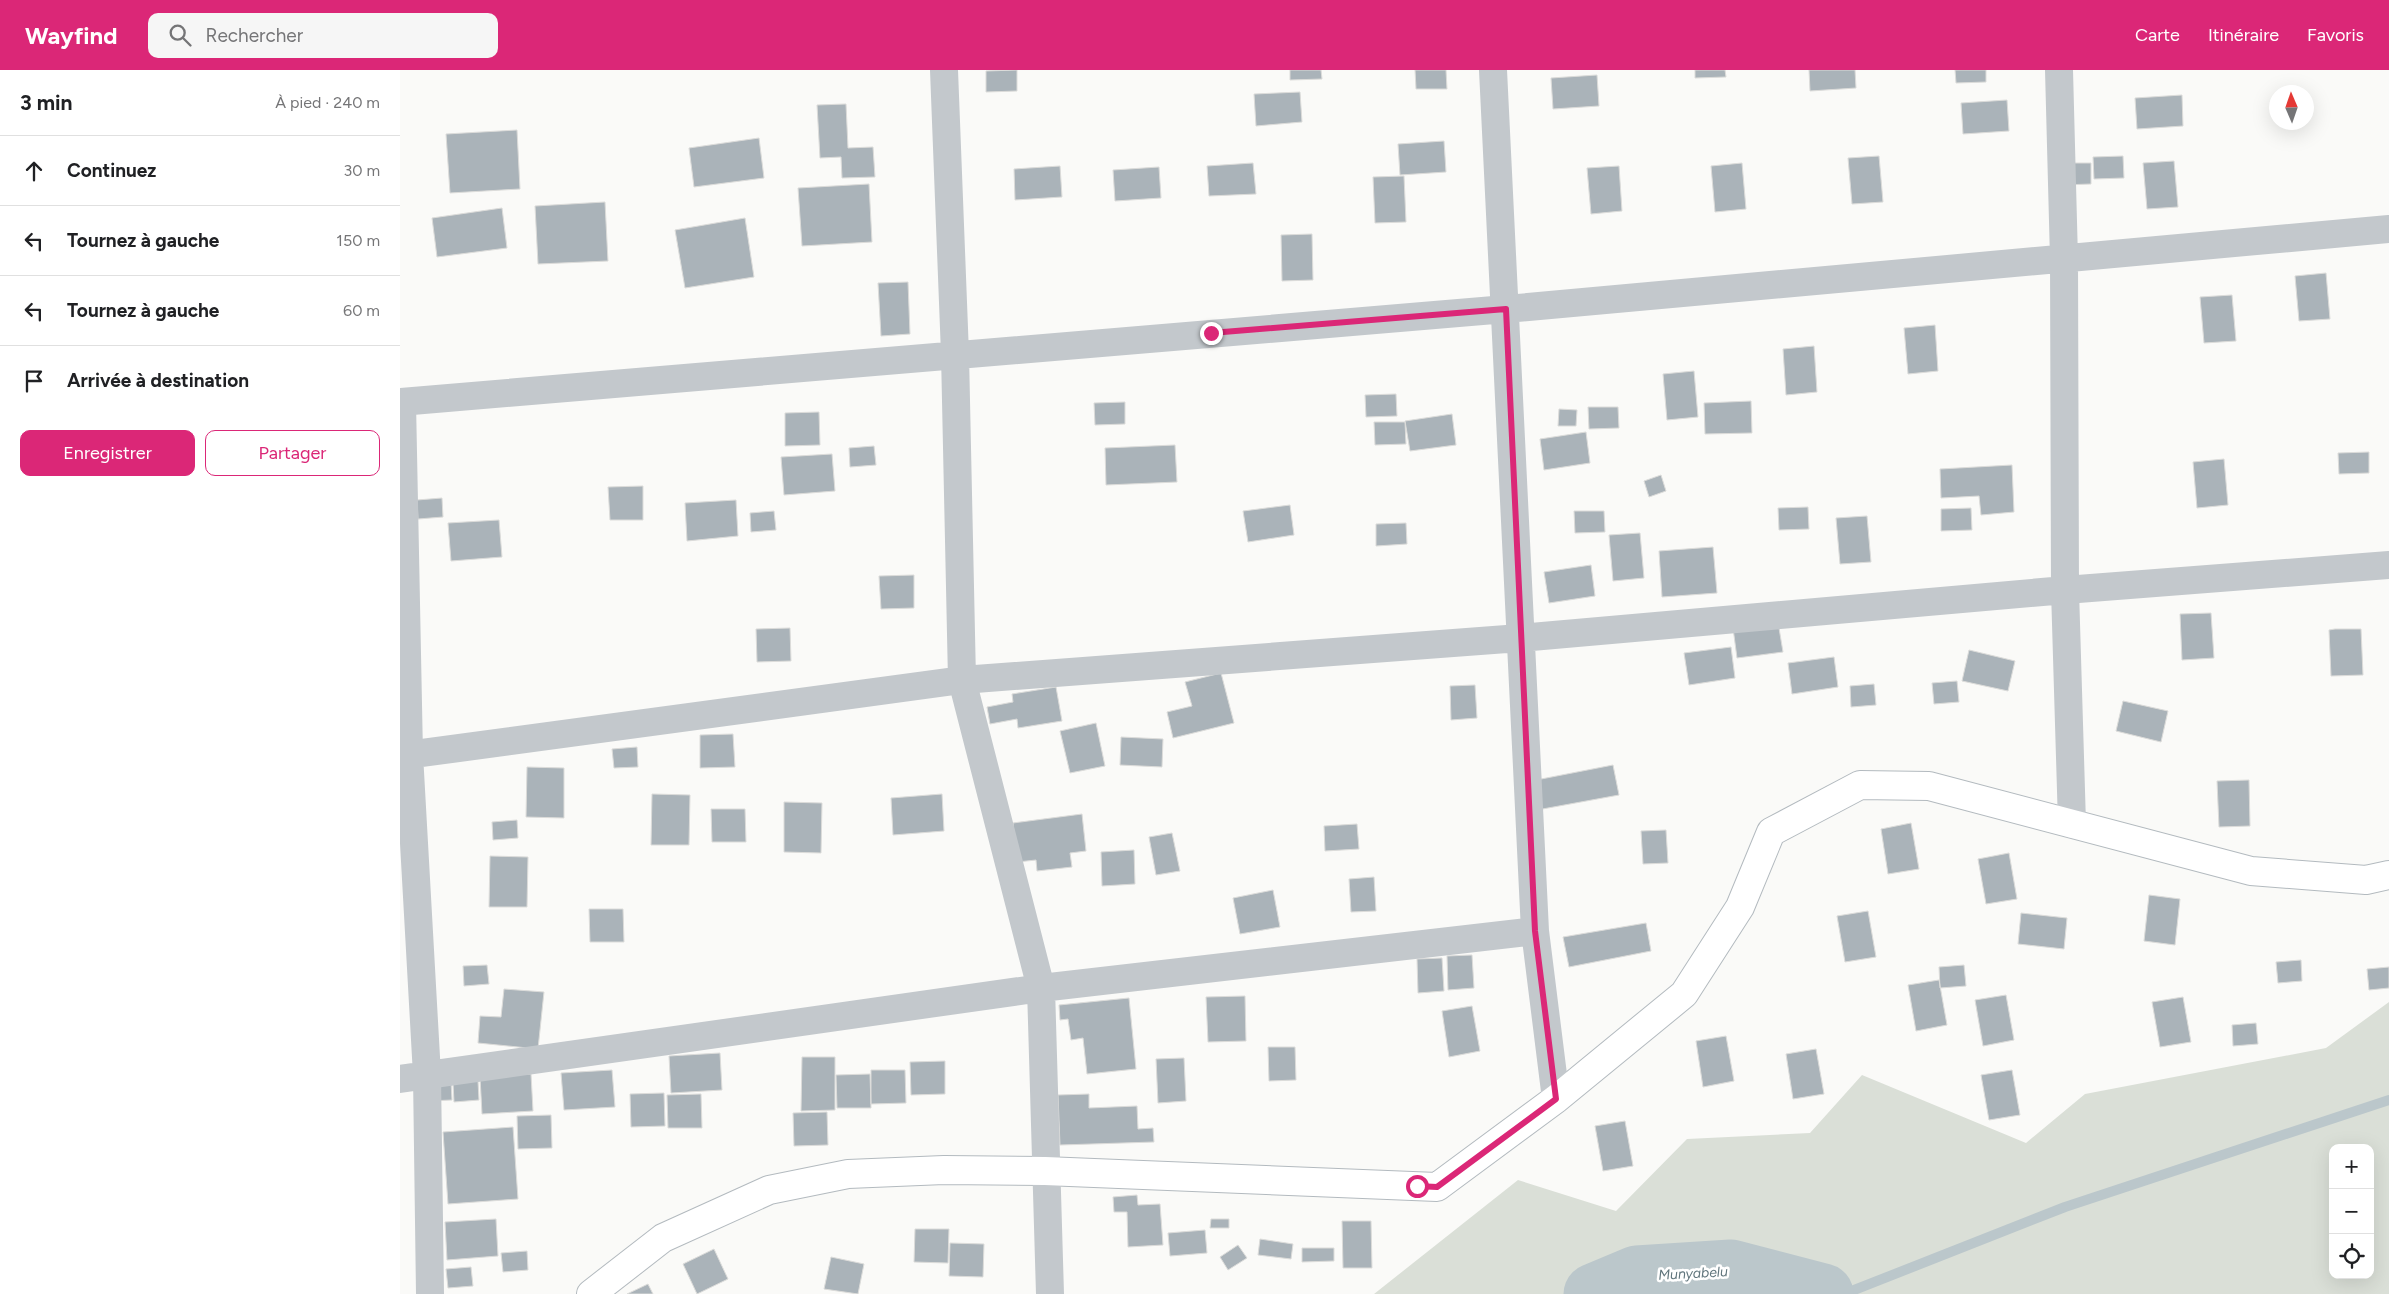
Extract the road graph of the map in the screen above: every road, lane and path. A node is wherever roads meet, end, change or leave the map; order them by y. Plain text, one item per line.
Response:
1 (944, 70) edge
2 (1492, 70) edge
3 (2058, 70) edge
4 (2389, 229) edge
5 (2064, 259) junction
6 (1506, 309) junction
7 (956, 354) junction
8 (401, 402) edge
9 (2389, 565) edge
10 (2065, 590) junction
11 (1520, 638) junction
12 (962, 680) junction
13 (405, 755) edge
14 (2072, 824) junction
15 (2389, 875) edge
16 (1535, 931) junction
17 (1041, 988) junction
18 (427, 1075) junction
19 (400, 1079) edge
20 (1556, 1099) junction
21 (1045, 1171) junction
22 (430, 1294) edge
23 (592, 1294) edge
24 (1050, 1294) edge

1 - 7 street
2 - 6 street
3 - 5 street
4 - 5 street
5 - 6 street
5 - 10 street
6 - 7 street
6 - 11 street
7 - 8 street
7 - 12 street
8 - 13 street
9 - 10 street
10 - 11 street
10 - 14 street
11 - 12 street
11 - 16 street
12 - 13 street
12 - 17 street
13 - 18 street
14 - 15 street
14 - 20 street
16 - 17 street
16 - 20 street
17 - 18 street
17 - 21 street
18 - 19 street
18 - 22 street
20 - 21 street
21 - 23 street
21 - 24 street

